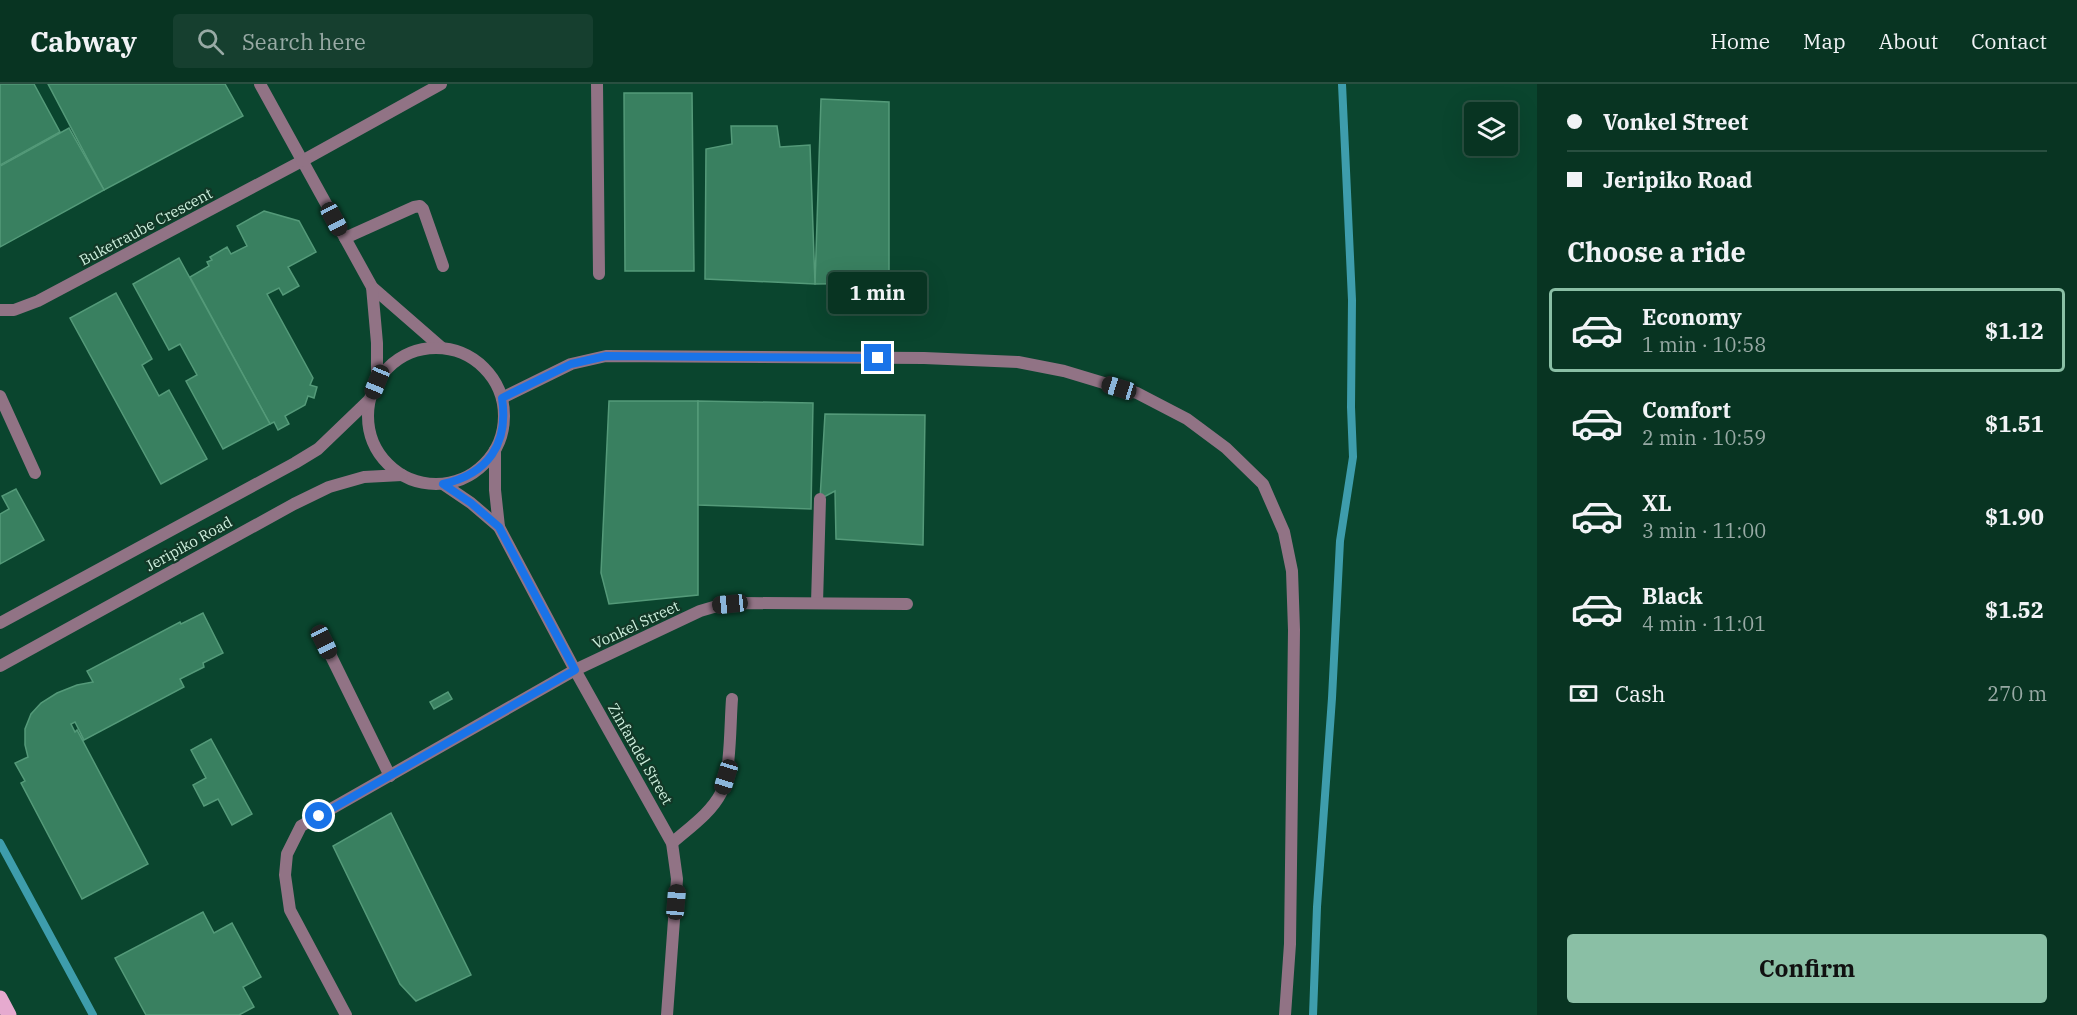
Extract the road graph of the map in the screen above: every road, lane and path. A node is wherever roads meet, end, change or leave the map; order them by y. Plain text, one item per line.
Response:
1 (260, 84) edge
2 (441, 84) edge
3 (597, 84) edge
4 (302, 161) junction
5 (345, 238) junction
6 (443, 266) dead end
7 (600, 273) dead end
8 (372, 287) junction
9 (0, 310) edge
10 (442, 348) junction
11 (377, 382) junction
12 (0, 396) edge
13 (502, 398) junction
14 (369, 400) junction
15 (495, 450) junction
16 (35, 473) dead end
17 (402, 475) junction
18 (443, 484) junction
19 (820, 499) dead end
20 (499, 527) junction
21 (818, 603) junction
22 (907, 604) dead end
23 (0, 623) edge
24 (324, 642) dead end
25 (0, 666) edge
26 (575, 670) junction
27 (732, 699) dead end
28 (390, 776) junction
29 (672, 843) junction
30 (0, 998) edge
31 (9, 1015) edge
32 (346, 1015) edge
33 (667, 1015) edge
34 (1285, 1015) edge

1 - 4 street
2 - 4 street, Buketraube Crescent
3 - 7 street
4 - 5 street
4 - 9 street, Buketraube Crescent
5 - 6 street
5 - 8 street
8 - 10 street
8 - 11 street
10 - 11 street
10 - 13 street
11 - 14 street
12 - 16 street
13 - 15 street
13 - 34 street
14 - 17 street
14 - 23 street, Jeripiko Road
15 - 18 street
15 - 20 street, Zinfandel Street
17 - 18 street
17 - 25 street, Jeripiko Road
18 - 20 street, Zinfandel Street
19 - 21 street
20 - 26 street, Zinfandel Street
21 - 22 street, Vonkel Street
21 - 26 street, Vonkel Street
24 - 28 street
26 - 28 street, Vonkel Street
26 - 29 street, Zinfandel Street
27 - 29 street
28 - 32 street, Vonkel Street
29 - 33 street, Zinfandel Street
30 - 31 main road

